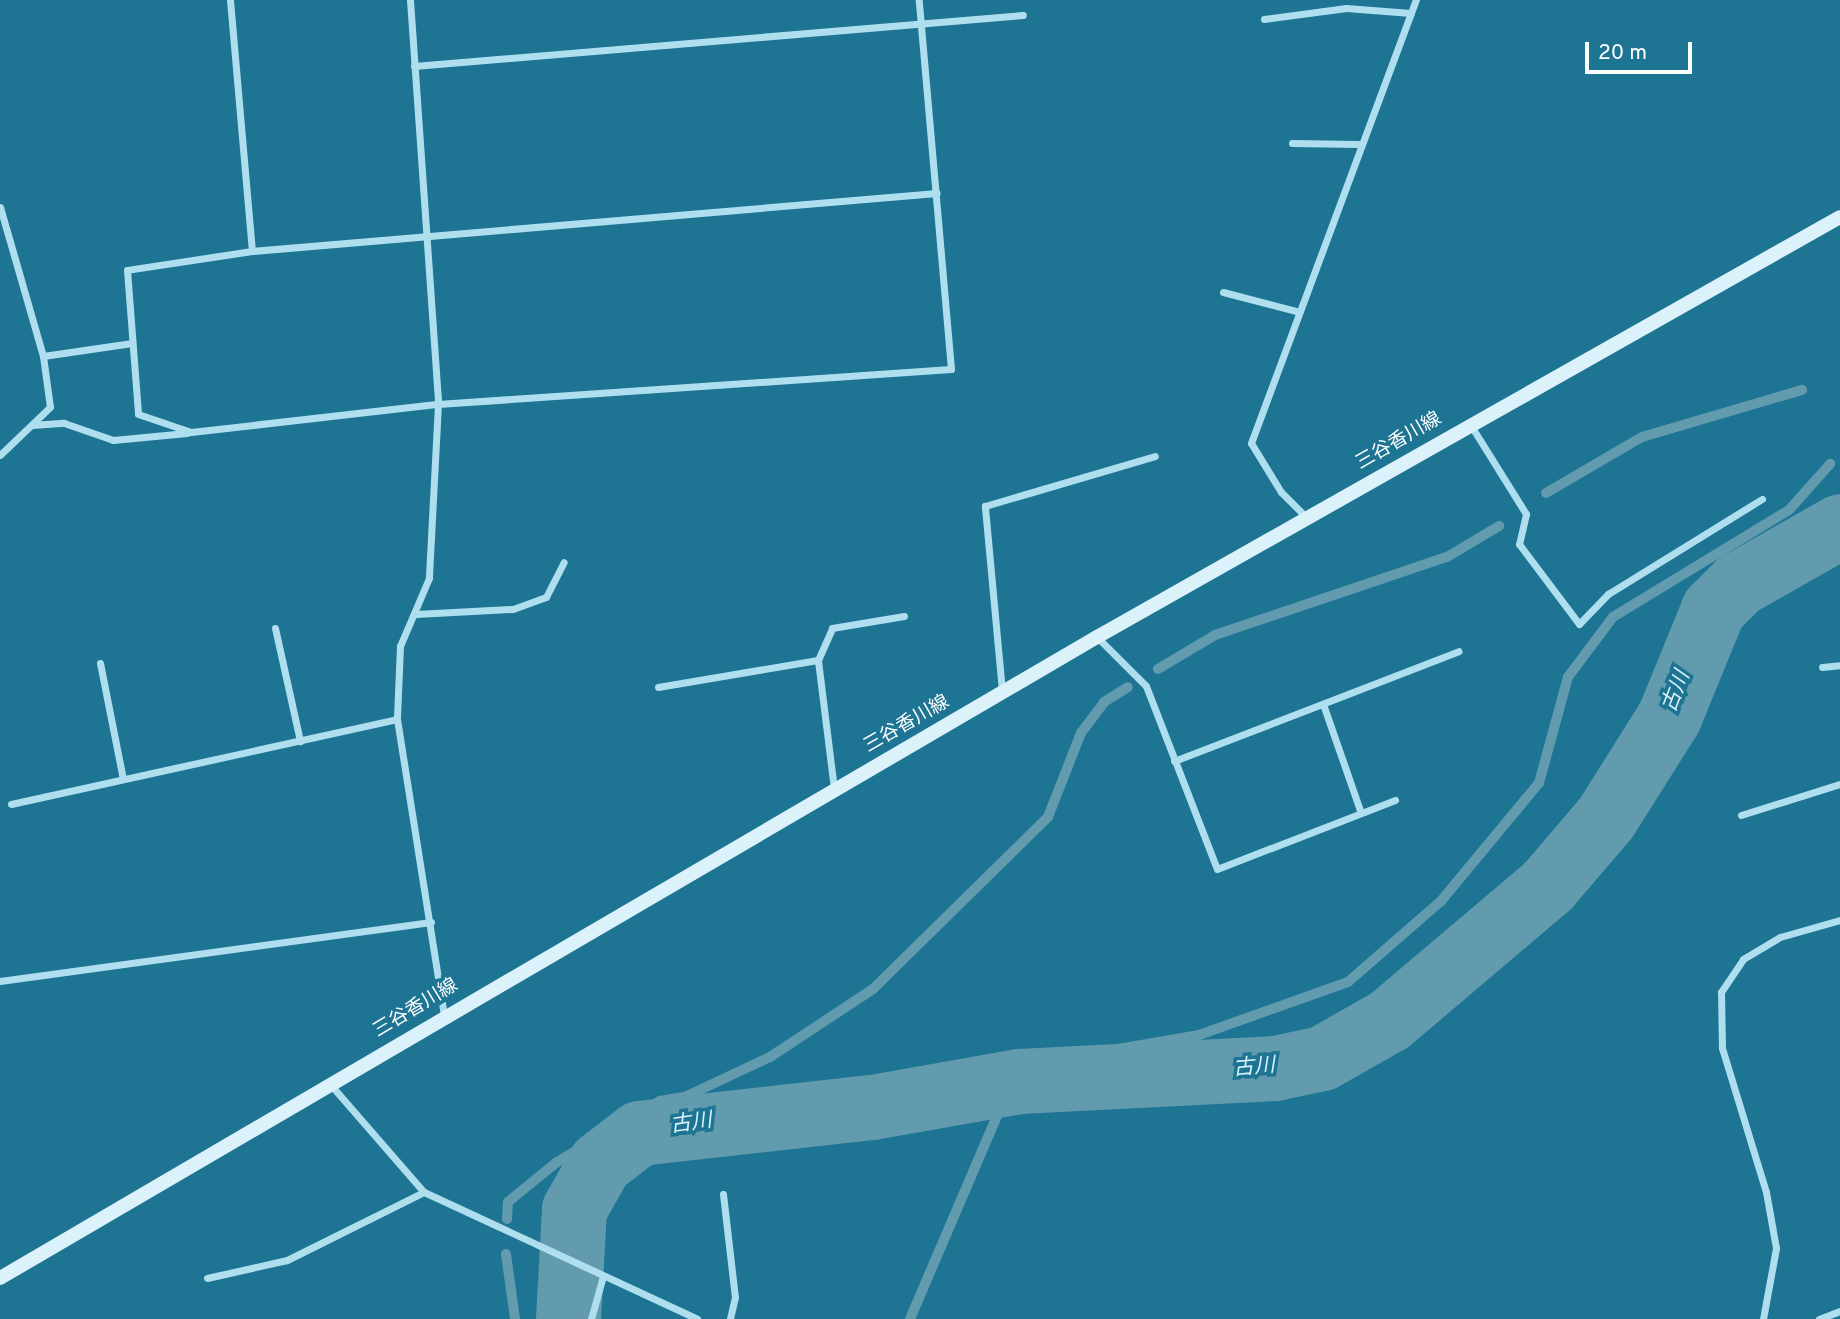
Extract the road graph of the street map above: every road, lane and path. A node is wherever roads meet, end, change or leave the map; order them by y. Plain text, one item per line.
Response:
1 (230, 0) edge
2 (410, 0) edge
3 (919, 0) edge
4 (1416, 0) edge
5 (1411, 13) junction
6 (1023, 15) dead end
7 (1264, 19) dead end
8 (922, 25) junction
9 (415, 65) junction
10 (1292, 143) dead end
11 (1358, 144) junction
12 (937, 193) junction
13 (0, 206) edge
14 (1840, 217) edge
15 (427, 238) junction
16 (253, 250) junction
17 (1223, 292) dead end
18 (1296, 311) junction
19 (132, 343) junction
20 (43, 356) junction
21 (438, 404) junction
22 (1469, 424) junction
23 (32, 425) junction
24 (191, 432) junction
25 (0, 455) edge
26 (1155, 456) dead end
27 (1762, 499) dead end
28 (1306, 517) junction
29 (564, 562) dead end
30 (416, 614) junction
31 (904, 616) dead end
32 (275, 628) dead end
33 (1097, 637) junction
34 (1459, 651) dead end
35 (818, 660) junction
36 (100, 663) dead end
37 (1840, 665) edge
38 (1822, 667) dead end
39 (658, 687) dead end
40 (1002, 692) junction
41 (1323, 704) junction
42 (397, 719) junction
43 (300, 741) junction
44 (1174, 761) junction
45 (123, 779) junction
46 (1840, 785) edge
47 (834, 789) junction
48 (1395, 800) dead end
49 (11, 804) dead end
50 (1362, 813) junction
51 (1741, 815) dead end
52 (1840, 920) edge
53 (431, 922) junction
54 (0, 981) edge
55 (444, 1015) junction
56 (330, 1084) junction
57 (424, 1192) junction
58 (723, 1194) dead end
59 (603, 1276) junction
60 (0, 1278) edge
61 (207, 1278) dead end
62 (1840, 1311) edge
63 (592, 1319) edge
64 (697, 1319) edge
65 (730, 1319) edge
66 (1763, 1319) edge
67 (1819, 1319) edge

1 - 16 street
2 - 9 street
3 - 8 street
4 - 5 street
5 - 7 street
5 - 11 street
6 - 8 street
8 - 9 street
8 - 12 street
9 - 15 street
10 - 11 street
11 - 18 street
12 - 15 street
12 - 21 street
13 - 20 street
14 - 22 main road, 三谷香川線
15 - 16 street
15 - 21 street
16 - 19 street
17 - 18 street
18 - 28 street
19 - 20 street
19 - 24 street
20 - 23 street
21 - 24 street
21 - 30 street
22 - 27 street
22 - 28 main road, 三谷香川線
23 - 24 street
23 - 25 street
26 - 40 street
28 - 33 main road, 三谷香川線
29 - 30 street
30 - 42 street
31 - 35 street
32 - 43 street
33 - 40 main road, 三谷香川線
33 - 44 street
34 - 41 street
35 - 39 street
35 - 47 street
36 - 45 street
37 - 38 street
40 - 47 main road, 三谷香川線
41 - 44 street
41 - 50 street
42 - 43 street
42 - 53 street
43 - 45 street
44 - 50 street
45 - 49 street
46 - 51 street
47 - 55 main road, 三谷香川線
48 - 50 street
52 - 66 street
53 - 54 street
53 - 55 street
55 - 56 main road, 三谷香川線
56 - 57 street
56 - 60 main road, 三谷香川線
57 - 59 street
57 - 61 street
58 - 65 street
59 - 63 street
59 - 64 street
62 - 67 street

